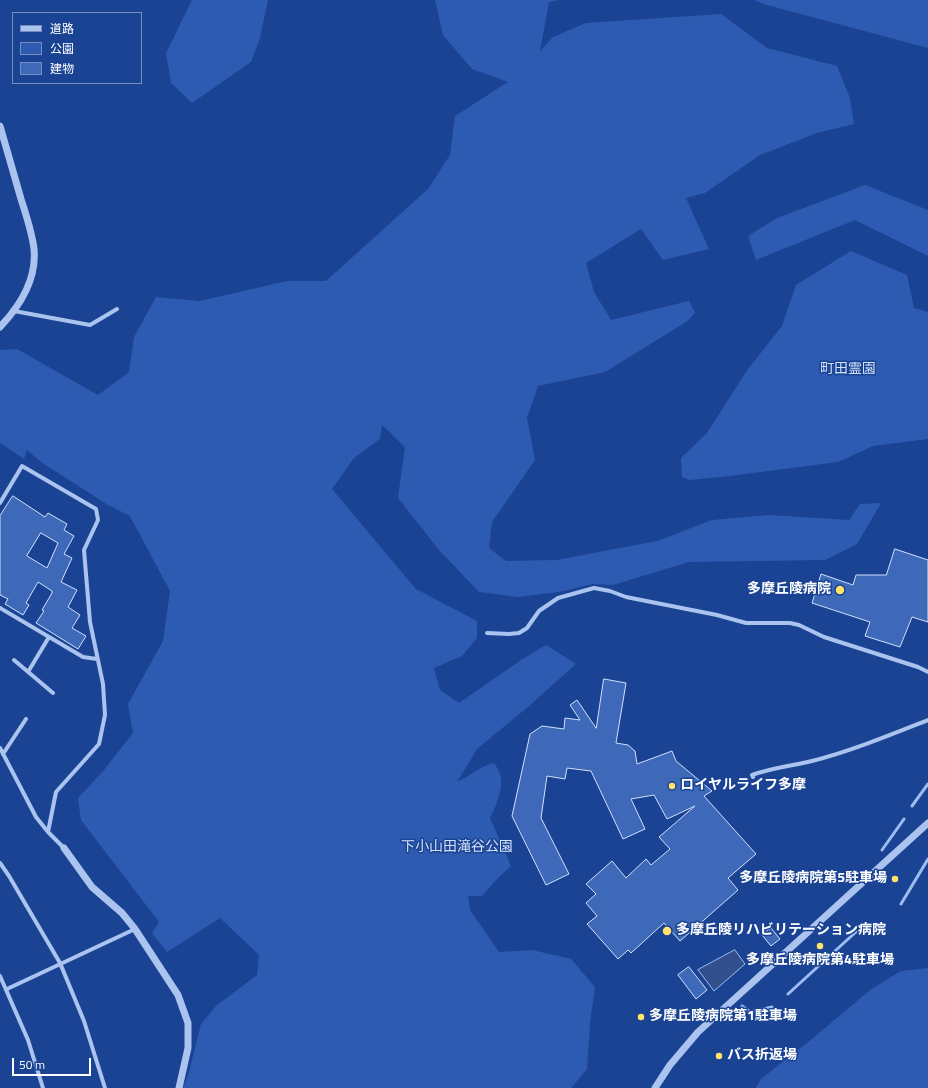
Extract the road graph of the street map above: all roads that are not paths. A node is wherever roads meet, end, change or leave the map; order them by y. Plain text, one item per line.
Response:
1 (0, 126) edge
2 (117, 309) dead end
3 (14, 311) junction
4 (0, 328) edge
5 (0, 503) edge
6 (0, 608) edge
7 (487, 633) dead end
8 (49, 637) junction
9 (97, 659) junction
10 (14, 660) dead end
11 (28, 672) junction
12 (928, 672) edge
13 (53, 693) dead end
14 (26, 719) dead end
15 (928, 720) edge
16 (0, 748) edge
17 (3, 754) junction
18 (753, 777) dead end
19 (928, 823) edge
20 (48, 832) junction
21 (64, 848) joint
22 (0, 863) edge
23 (135, 929) junction
24 (60, 963) junction
25 (0, 976) edge
26 (7, 989) junction
27 (43, 1088) edge
28 (105, 1088) edge
29 (179, 1088) edge
30 (655, 1088) edge

1 - 3 street
2 - 3 street
3 - 4 street
5 - 9 street
6 - 8 street
7 - 12 street
8 - 9 street
8 - 11 street
9 - 20 street
10 - 11 street
11 - 13 street
14 - 17 street
15 - 18 street
16 - 17 street
17 - 20 street
19 - 30 street
20 - 21 street
21 - 23 street
22 - 24 street
23 - 24 street
23 - 29 street
24 - 26 street
24 - 28 street
25 - 26 street
26 - 27 street

